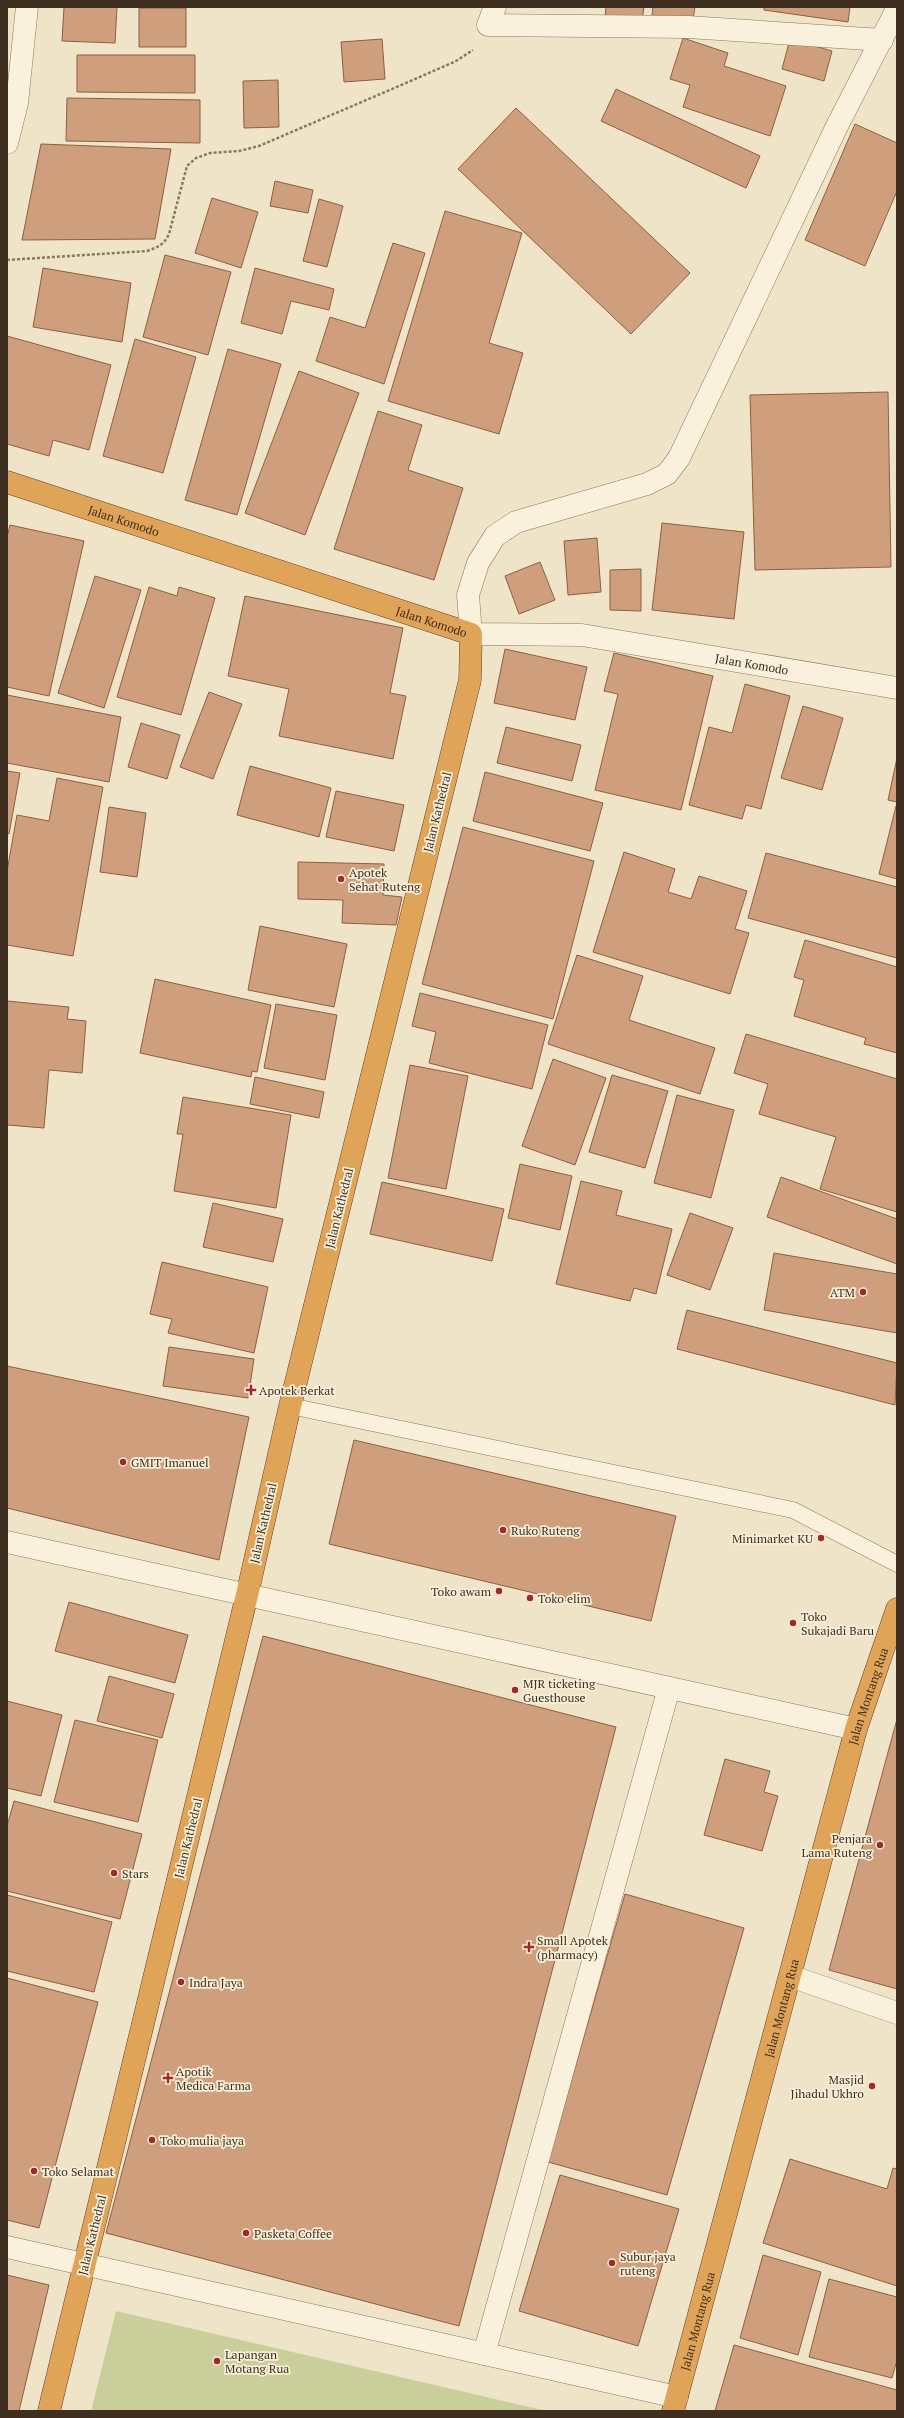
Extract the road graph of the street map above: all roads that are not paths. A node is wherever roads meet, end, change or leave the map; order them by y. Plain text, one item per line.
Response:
1 (27, 7) edge
2 (897, 9) edge
3 (492, 16) edge
4 (882, 40) junction
5 (7, 143) edge
6 (7, 482) edge
7 (471, 634) junction
8 (897, 688) edge
9 (290, 1406) junction
10 (7, 1542) edge
11 (897, 1564) edge
12 (247, 1595) junction
13 (897, 1609) edge
14 (669, 1688) junction
15 (856, 1729) junction
16 (790, 1976) junction
17 (897, 2013) edge
18 (7, 2247) edge
19 (85, 2264) junction
20 (484, 2354) junction
21 (675, 2404) edge
22 (49, 2411) edge

1 - 5 street
2 - 4 street
3 - 4 street
4 - 7 street
6 - 7 highway, Jalan Komodo
7 - 8 street, Jalan Komodo
7 - 9 highway, Jalan Kathedral
9 - 11 lane
9 - 12 highway, Jalan Kathedral
10 - 12 street
12 - 14 street
12 - 19 highway, Jalan Kathedral
13 - 15 highway, Jalan Montang Rua
14 - 15 street
14 - 20 street
15 - 16 highway, Jalan Montang Rua
16 - 17 street
16 - 21 highway, Jalan Montang Rua
18 - 19 street
19 - 20 street
19 - 22 highway, Jalan Kathedral
20 - 21 street

